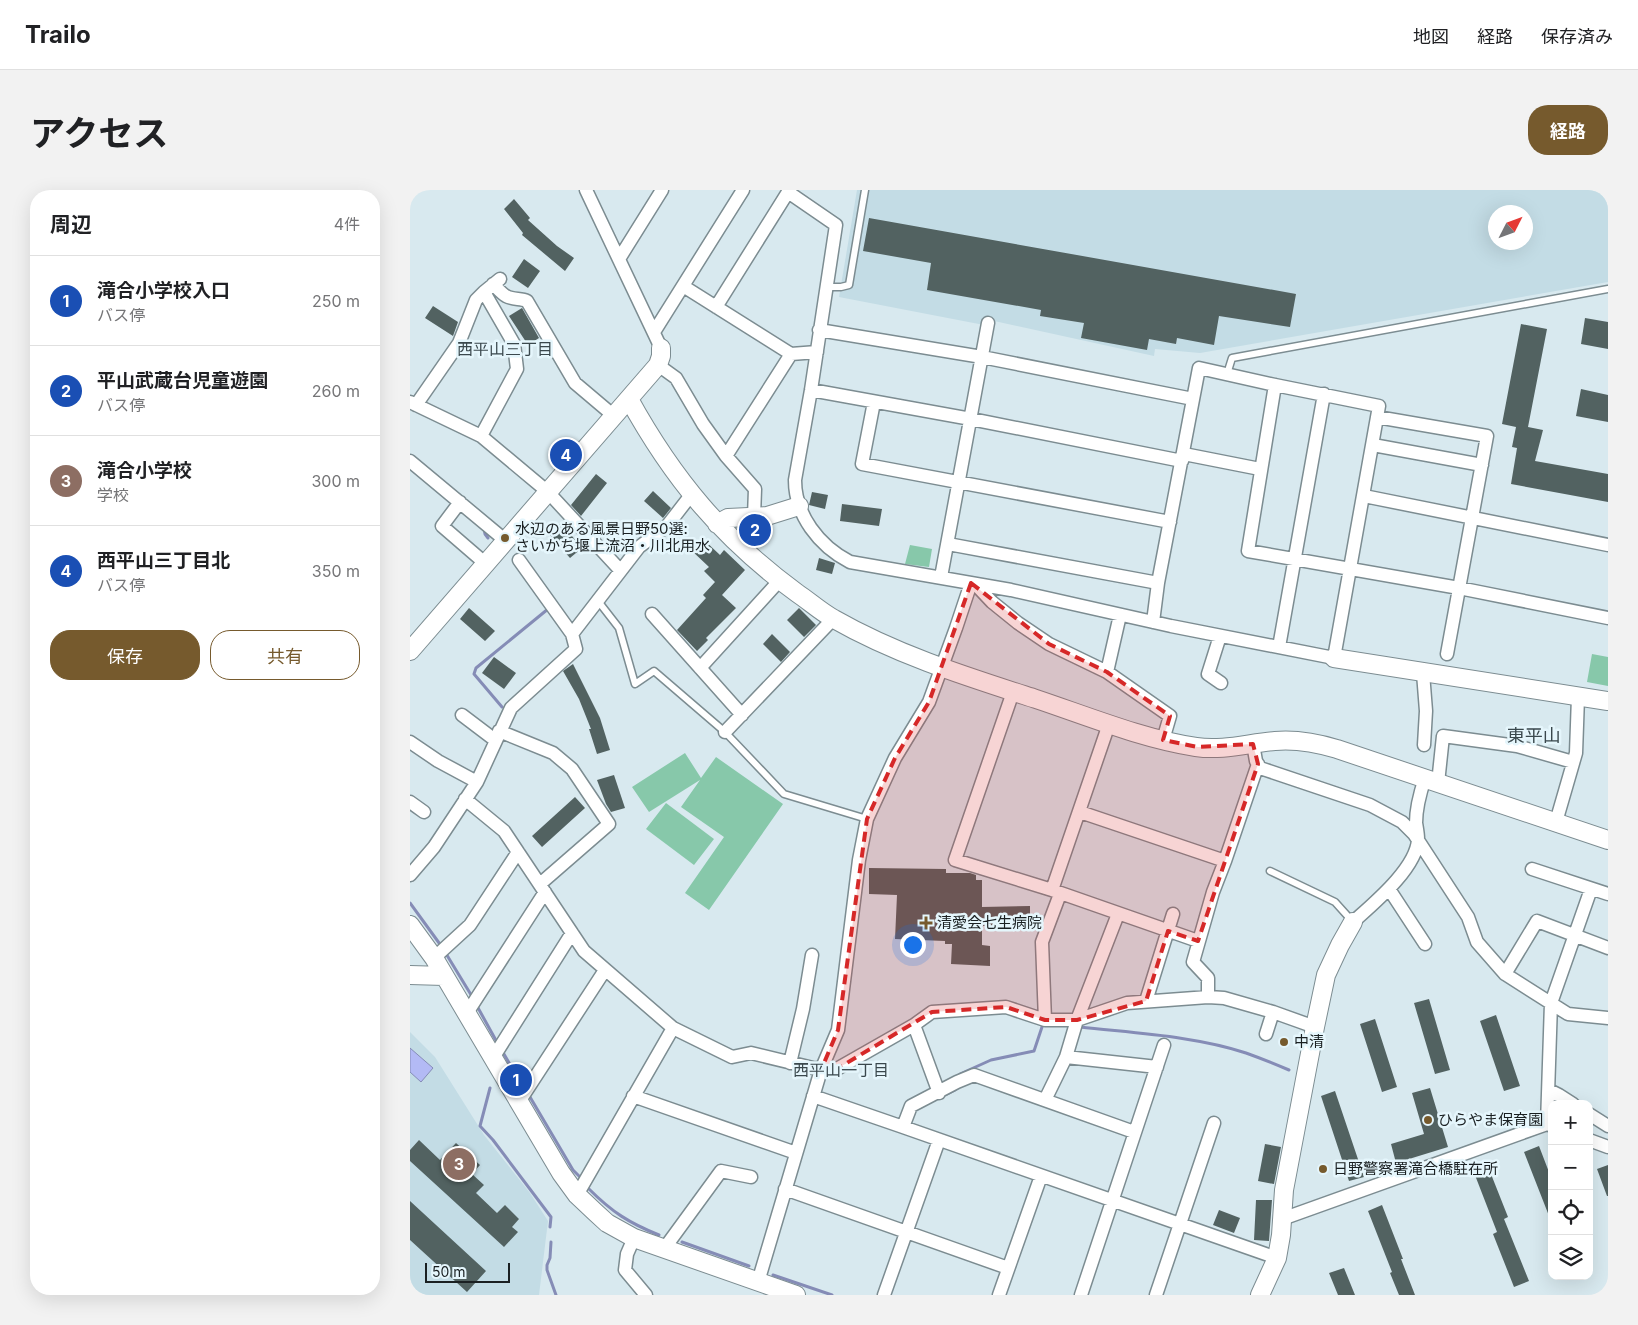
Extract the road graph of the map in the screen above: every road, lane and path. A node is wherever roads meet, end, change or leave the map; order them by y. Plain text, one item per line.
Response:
1 (586, 190) edge
2 (662, 190) edge
3 (743, 190) edge
4 (865, 190) edge
5 (788, 191) edge
6 (619, 259) junction
7 (492, 285) junction
8 (683, 286) junction
9 (827, 287) junction
10 (1608, 289) edge
11 (716, 307) junction
12 (988, 323) dead end
13 (819, 330) junction
14 (658, 340) junction
15 (817, 352) junction
16 (791, 354) junction
17 (982, 358) junction
18 (658, 365) junction
19 (1227, 374) junction
20 (1275, 385) junction
21 (811, 390) junction
22 (1324, 394) junction
23 (629, 399) junction
24 (1193, 399) junction
25 (874, 402) junction
26 (413, 404) edge
27 (614, 416) junction
28 (1378, 417) junction
29 (971, 419) junction
30 (482, 436) junction
31 (1373, 446) junction
32 (726, 456) junction
33 (1183, 457) junction
34 (410, 461) edge
35 (1482, 466) junction
36 (1260, 469) junction
37 (959, 482) junction
38 (548, 492) junction
39 (691, 495) junction
40 (1364, 496) junction
41 (460, 502) junction
42 (799, 506) junction
43 (754, 517) junction
44 (1472, 517) junction
45 (1170, 522) junction
46 (717, 524) junction
47 (506, 541) junction
48 (948, 544) junction
49 (1608, 545) edge
50 (519, 560) dead end
51 (1295, 560) junction
52 (486, 564) junction
53 (620, 570) junction
54 (1350, 570) junction
55 (941, 577) junction
56 (780, 580) junction
57 (1158, 582) junction
58 (974, 584) junction
59 (1459, 588) junction
60 (598, 601) junction
61 (652, 614) dead end
62 (1120, 615) junction
63 (1608, 618) edge
64 (833, 619) junction
65 (1153, 622) junction
66 (572, 634) junction
67 (1220, 636) junction
68 (1279, 647) junction
69 (410, 651) edge
70 (1447, 654) dead end
71 (1334, 658) junction
72 (942, 666) junction
73 (700, 668) junction
74 (1107, 672) junction
75 (1424, 673) junction
76 (1221, 683) dead end
77 (1013, 692) junction
78 (1578, 697) junction
79 (1608, 701) edge
80 (462, 715) dead end
81 (742, 715) junction
82 (1109, 724) junction
83 (725, 732) junction
84 (497, 736) junction
85 (1163, 740) junction
86 (410, 742) edge
87 (1253, 744) junction
88 (1424, 745) dead end
89 (1573, 762) junction
90 (1258, 764) junction
91 (1431, 781) junction
92 (477, 782) junction
93 (465, 799) junction
94 (410, 802) edge
95 (424, 812) dead end
96 (1080, 812) junction
97 (867, 820) junction
98 (1556, 822) junction
99 (1418, 840) junction
100 (1608, 840) edge
101 (518, 852) junction
102 (1225, 862) junction
103 (1532, 869) dead end
104 (1270, 871) dead end
105 (410, 875) edge
106 (542, 888) junction
107 (1389, 889) junction
108 (1592, 889) junction
109 (1056, 892) junction
110 (1608, 894) edge
111 (1118, 914) junction
112 (1173, 914) dead end
113 (1353, 922) junction
114 (410, 925) edge
115 (1168, 931) junction
116 (572, 933) junction
117 (1575, 936) junction
118 (1198, 941) junction
119 (1425, 944) dead end
120 (1608, 948) edge
121 (440, 952) junction
122 (812, 955) dead end
123 (606, 970) junction
124 (1505, 974) junction
125 (410, 975) edge
126 (444, 976) junction
127 (1208, 997) junction
128 (1146, 1001) junction
129 (1551, 1003) junction
130 (473, 1005) junction
131 (1273, 1012) junction
132 (1608, 1018) edge
133 (1045, 1020) junction
134 (1077, 1020) junction
135 (914, 1025) junction
136 (1315, 1027) junction
137 (673, 1028) junction
138 (1266, 1034) dead end
139 (1164, 1045) dead end
140 (498, 1049) junction
141 (1066, 1058) junction
142 (790, 1063) junction
143 (1157, 1067) junction
144 (821, 1070) junction
145 (1549, 1090) junction
146 (939, 1093) junction
147 (633, 1096) junction
148 (813, 1096) junction
149 (1044, 1100) junction
150 (1549, 1100) edge
151 (1567, 1100) edge
152 (519, 1102) junction
153 (1593, 1117) edge
154 (1214, 1123) dead end
155 (1548, 1125) edge
156 (1608, 1126) edge
157 (903, 1127) junction
158 (1134, 1132) junction
159 (939, 1140) junction
160 (1593, 1141) edge
161 (1608, 1147) edge
162 (796, 1153) junction
163 (1041, 1176) junction
164 (751, 1177) dead end
165 (784, 1189) junction
166 (577, 1195) junction
167 (1113, 1199) junction
168 (1282, 1219) junction
169 (1180, 1224) junction
170 (907, 1232) junction
171 (634, 1238) junction
172 (664, 1248) junction
173 (1277, 1258) junction
174 (1008, 1268) junction
175 (758, 1282) junction
176 (646, 1295) edge
177 (796, 1295) edge
178 (884, 1295) edge
179 (999, 1295) edge
180 (1081, 1295) edge
181 (1156, 1295) edge
182 (1260, 1295) edge

1 - 6 street
2 - 6 street
3 - 8 street
4 - 9 lane
5 - 9 street
5 - 11 street
6 - 14 street
7 - 26 street
7 - 27 street
7 - 30 street
8 - 11 street
8 - 14 street
9 - 13 street
10 - 19 lane
11 - 16 street
12 - 17 street
13 - 15 street
13 - 17 street
14 - 18 street
15 - 16 street
15 - 21 street
16 - 32 street
17 - 24 street
17 - 29 street
18 - 23 street
18 - 32 street
19 - 20 street
19 - 24 street
20 - 22 street
20 - 36 street
21 - 25 street
21 - 42 street
22 - 28 street
22 - 51 street
23 - 27 street
23 - 39 street
24 - 33 street
25 - 29 street
25 - 37 street
26 - 30 street
27 - 38 street
28 - 31 street
28 - 35 street
29 - 33 street
29 - 37 street
30 - 38 street
31 - 35 street
31 - 40 street
32 - 43 street
33 - 36 street
33 - 45 street
34 - 41 street
35 - 44 street
36 - 51 street
37 - 45 street
37 - 48 street
38 - 47 street
38 - 53 street
39 - 46 street
39 - 53 street
40 - 44 street
40 - 54 street
41 - 47 street
41 - 52 street
42 - 43 street
42 - 55 street
43 - 46 street
44 - 49 street
44 - 59 street
45 - 57 street
46 - 56 street
47 - 52 street
48 - 55 street
48 - 57 street
50 - 66 street
51 - 54 street
51 - 68 street
52 - 69 street
53 - 60 street
54 - 59 street
54 - 71 street
55 - 58 street
56 - 64 street
56 - 73 street
57 - 65 street
58 - 62 street
58 - 72 street
58 - 74 street
59 - 63 street
59 - 70 street
60 - 66 street
60 - 83 lane
61 - 73 street
62 - 65 street
62 - 74 street
64 - 72 street
64 - 81 street
65 - 67 street
66 - 84 street
67 - 68 street
67 - 76 street
68 - 71 street
71 - 75 street
72 - 77 street
72 - 97 street
73 - 81 street
74 - 85 street
75 - 78 street
75 - 88 street
77 - 82 street
77 - 109 street
78 - 79 street
78 - 89 street
80 - 84 street
81 - 83 street
82 - 85 street
82 - 96 street
83 - 97 lane
84 - 92 street
84 - 106 street
85 - 87 street
86 - 92 street
87 - 90 street
87 - 91 street
89 - 91 street
89 - 98 street
90 - 99 street
90 - 102 street
91 - 98 street
91 - 99 street
92 - 93 street
93 - 101 street
93 - 105 street
94 - 95 street
96 - 102 street
96 - 109 street
97 - 144 street
98 - 100 street
99 - 107 street
99 - 124 street
101 - 106 street
101 - 121 street
102 - 118 street
103 - 108 street
104 - 113 lane
106 - 116 street
106 - 130 street
107 - 113 street
107 - 119 street
108 - 110 street
108 - 117 street
109 - 111 street
109 - 133 street
111 - 115 street
111 - 134 street
112 - 115 street
113 - 136 street
114 - 121 street
115 - 118 street
115 - 128 street
116 - 123 street
116 - 140 street
117 - 120 street
117 - 124 street
117 - 129 street
118 - 127 street
121 - 126 street
122 - 142 street
123 - 137 street
123 - 152 street
124 - 129 street
125 - 126 street
126 - 130 street
127 - 128 street
127 - 131 street
128 - 134 street
129 - 132 street
129 - 145 street
130 - 140 street
131 - 136 street
131 - 138 street
133 - 134 street
133 - 135 street
134 - 141 street
135 - 144 street
135 - 146 street
136 - 168 street
137 - 142 street
137 - 147 street
139 - 143 street
140 - 152 street
141 - 143 street
141 - 149 street
142 - 144 street
143 - 158 street
144 - 148 street
145 - 150 street
145 - 151 street
146 - 149 street
146 - 157 street
147 - 162 street
147 - 166 street
148 - 157 street
148 - 162 street
149 - 158 street
152 - 166 street
153 - 156 street
154 - 169 street
155 - 168 street
157 - 159 street
158 - 167 street
159 - 163 street
159 - 170 street
160 - 161 street
162 - 165 street
163 - 167 street
163 - 174 street
164 - 172 street
165 - 170 street
165 - 175 street
166 - 171 street
167 - 169 street
167 - 180 street
168 - 173 street
169 - 173 street
169 - 181 street
170 - 174 street
170 - 178 street
171 - 172 street
171 - 176 street
172 - 175 street
173 - 182 street
174 - 179 street
175 - 177 street

